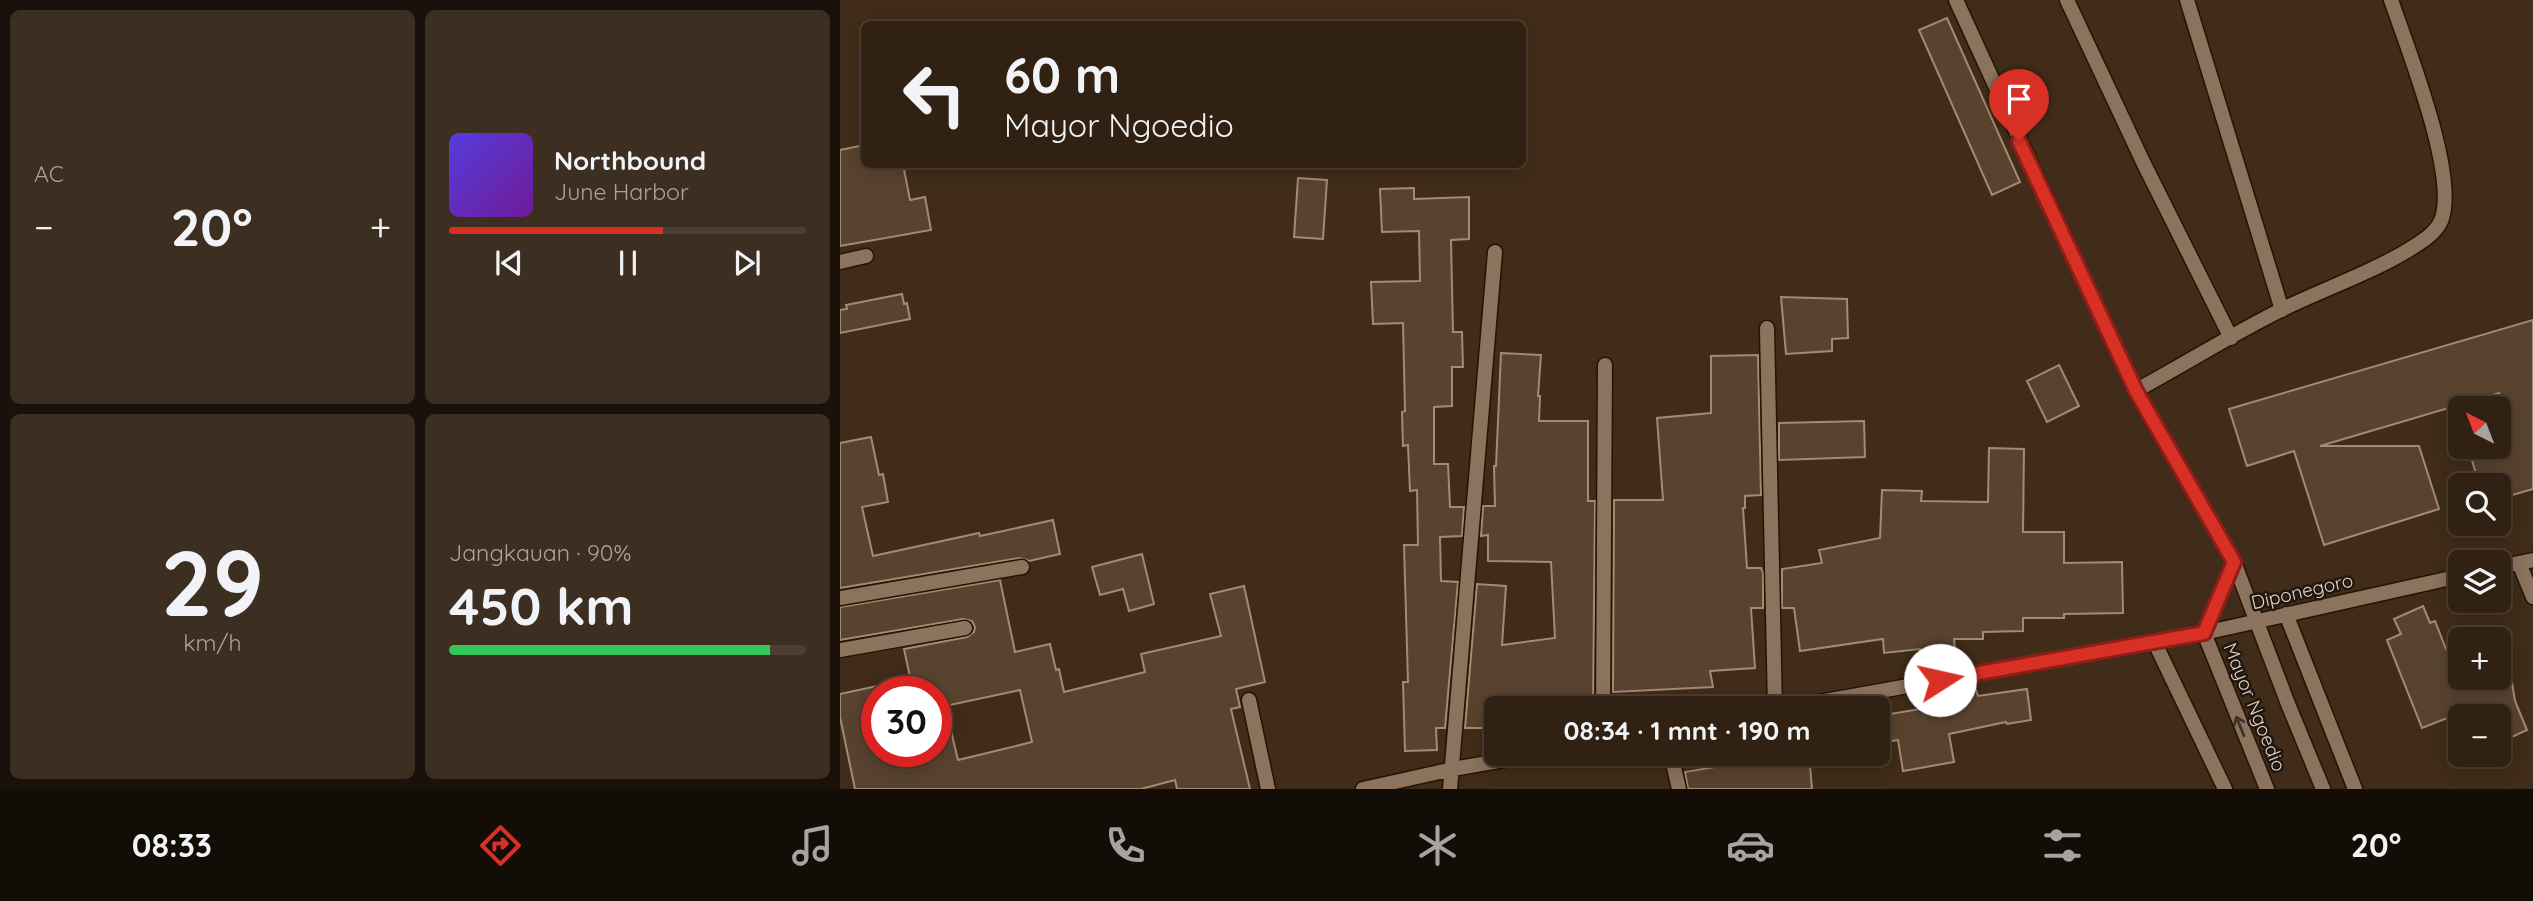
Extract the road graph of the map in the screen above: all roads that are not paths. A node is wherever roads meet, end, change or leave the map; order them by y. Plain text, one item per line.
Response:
1 (1956, 0) edge
2 (2067, 0) edge
3 (2187, 0) edge
4 (2391, 0) edge
5 (1495, 252) dead end
6 (866, 256) dead end
7 (840, 262) edge
8 (2282, 310) junction
9 (1767, 328) dead end
10 (2231, 338) junction
11 (1605, 365) dead end
12 (2136, 391) junction
13 (2234, 562) junction
14 (2526, 562) edge
15 (1022, 567) dead end
16 (2448, 579) edge
17 (2533, 597) edge
18 (840, 598) edge
19 (2286, 614) junction
20 (2258, 621) junction
21 (965, 628) dead end
22 (2204, 633) junction
23 (2154, 641) junction
24 (840, 650) edge
25 (1604, 696) edge
26 (1777, 696) edge
27 (1849, 696) edge
28 (1250, 700) dead end
29 (1484, 764) edge
30 (1674, 766) edge
31 (1453, 769) junction
32 (1268, 789) edge
33 (1363, 789) edge
34 (1450, 789) edge
35 (1679, 789) edge
36 (2225, 789) edge
37 (2267, 789) edge
38 (2323, 789) edge
39 (2355, 789) edge

1 - 12 street, Mayor Ngoedio
2 - 10 street
3 - 8 street
4 - 8 street
5 - 31 street
6 - 7 street
8 - 10 street
9 - 26 street
10 - 12 street
11 - 25 street
12 - 13 street, Mayor Ngoedio
13 - 20 street, Mayor Ngoedio
13 - 22 street, Mayor Ngoedio
14 - 17 street
15 - 18 street
16 - 19 street, Diponegoro
19 - 20 street, Diponegoro
19 - 39 street
20 - 22 street, Diponegoro
20 - 38 street, Mayor Ngoedio
21 - 24 street
22 - 23 street, Diponegoro
37 -> 22 street, Mayor Ngoedio
23 - 27 street, Diponegoro
23 - 36 street
28 - 32 street
29 - 31 street
30 - 35 street
31 - 33 street
31 - 34 street

